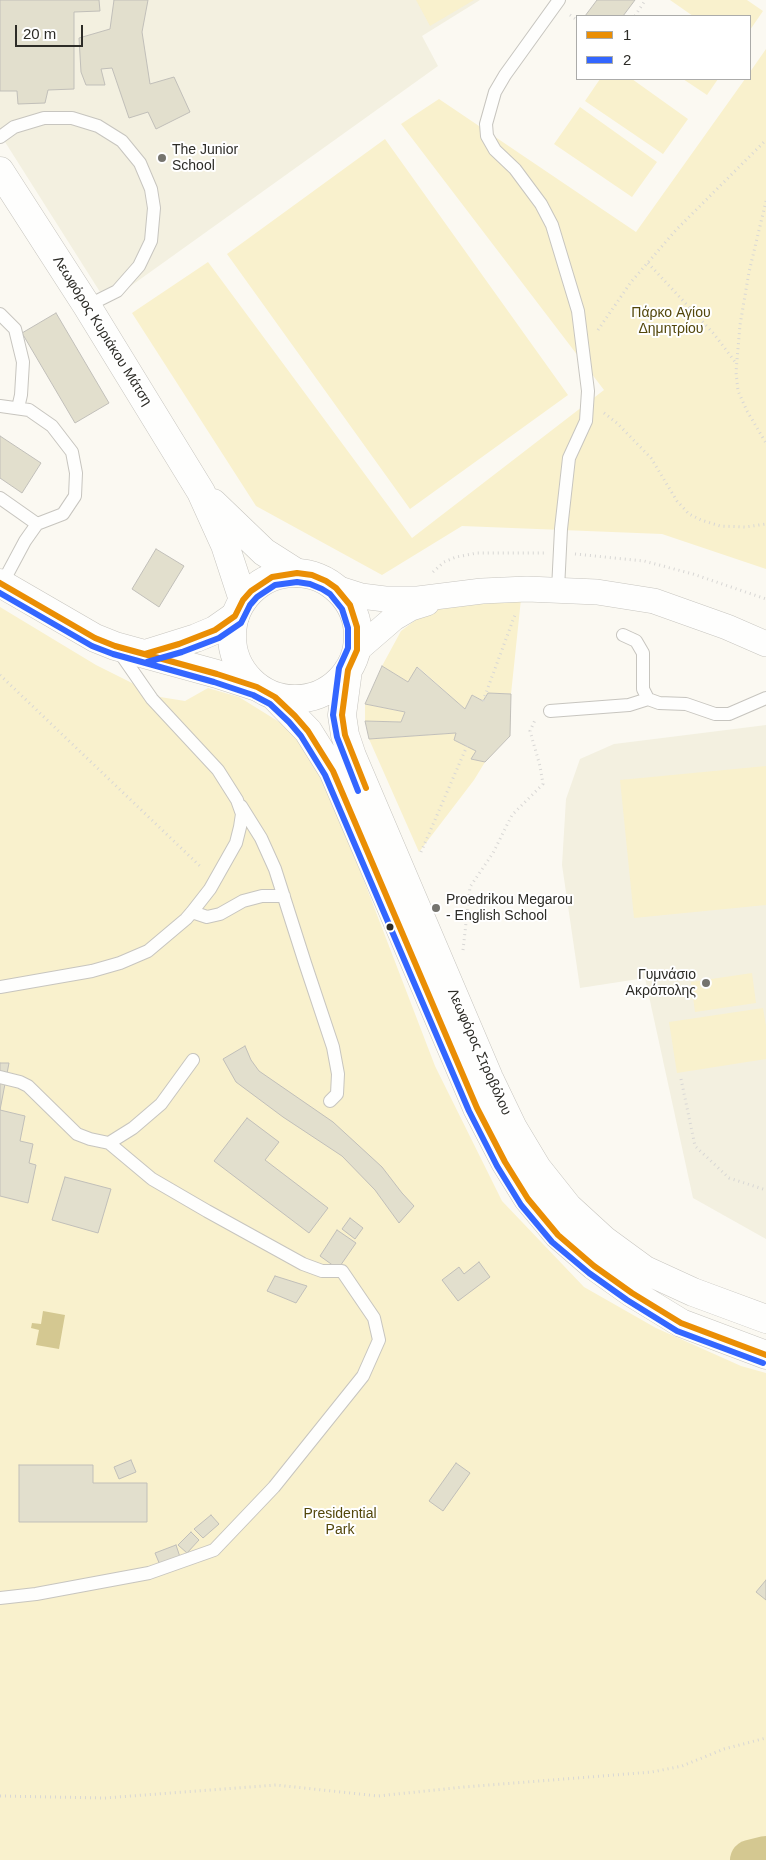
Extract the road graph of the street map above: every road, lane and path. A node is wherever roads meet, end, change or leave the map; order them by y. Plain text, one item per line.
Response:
1 (559, 0) edge
2 (644, 2) dead end
3 (636, 15) edge
4 (0, 137) edge
5 (766, 140) edge
6 (0, 171) edge
7 (766, 201) edge
8 (648, 263) junction
9 (88, 306) junction
10 (0, 314) edge
11 (596, 334) dead end
12 (736, 364) junction
13 (588, 391) junction
14 (0, 406) edge
15 (18, 408) junction
16 (766, 443) edge
17 (201, 492) junction
18 (0, 498) edge
19 (37, 524) junction
20 (766, 524) edge
21 (297, 573) junction
22 (1, 584) edge
23 (336, 588) junction
24 (558, 589) junction
25 (458, 594) junction
26 (239, 608) junction
27 (517, 608) dead end
28 (624, 635) dead end
29 (766, 644) edge
30 (115, 646) junction
31 (145, 654) junction
32 (352, 660) junction
33 (0, 676) edge
34 (266, 692) junction
35 (766, 698) edge
36 (648, 699) junction
37 (483, 701) dead end
38 (550, 712) joint
39 (467, 746) dead end
40 (237, 800) junction
41 (420, 853) dead end
42 (215, 881) junction
43 (284, 896) junction
44 (192, 912) junction
45 (443, 970) junction
46 (0, 987) edge
47 (193, 1060) dead end
48 (0, 1077) edge
49 (681, 1079) dead end
50 (330, 1101) dead end
51 (108, 1143) junction
52 (766, 1190) edge
53 (766, 1320) edge
54 (766, 1355) edge
55 (0, 1598) edge
56 (766, 1738) edge
57 (0, 1796) edge

1 - 13 lane
2 - 3 path
4 - 9 lane
5 - 8 path
6 - 9 main road, Λεωφόρος Κυριάκου Μάτση
7 - 12 path
8 - 11 path
8 - 12 path
9 - 17 main road, Λεωφόρος Κυριάκου Μάτση
10 - 15 lane
12 - 16 path
13 - 20 path
13 - 24 lane
14 - 15 lane
15 - 19 lane
17 - 21 main road, Λεωφόρος Κυριάκου Μάτση
17 - 26 main road, Λεωφόρος Κυριάκου Μάτση
18 - 19 lane
19 - 22 lane
21 - 23 main road
21 - 26 main road
22 - 30 main road
23 - 25 street
23 - 32 main road
24 - 25 street
24 - 29 street
25 - 32 street
26 - 31 main road
26 - 34 main road
27 - 37 path
28 - 36 lane
30 - 31 main road
30 - 40 lane
31 - 34 main road
32 - 34 main road
32 - 45 main road, Λεωφόρος Στροβόλου
33 - 42 path
34 - 54 main road, Λεωφόρος Στροβόλου
35 - 36 lane
36 - 38 lane
38 - 45 path
39 - 41 path
40 - 42 lane
40 - 43 lane
42 - 44 lane
43 - 44 lane
43 - 50 lane
44 - 46 lane
45 - 53 main road, Λεωφόρος Στροβόλου
47 - 51 lane
48 - 51 lane
49 - 52 path
51 - 55 lane
56 - 57 path

